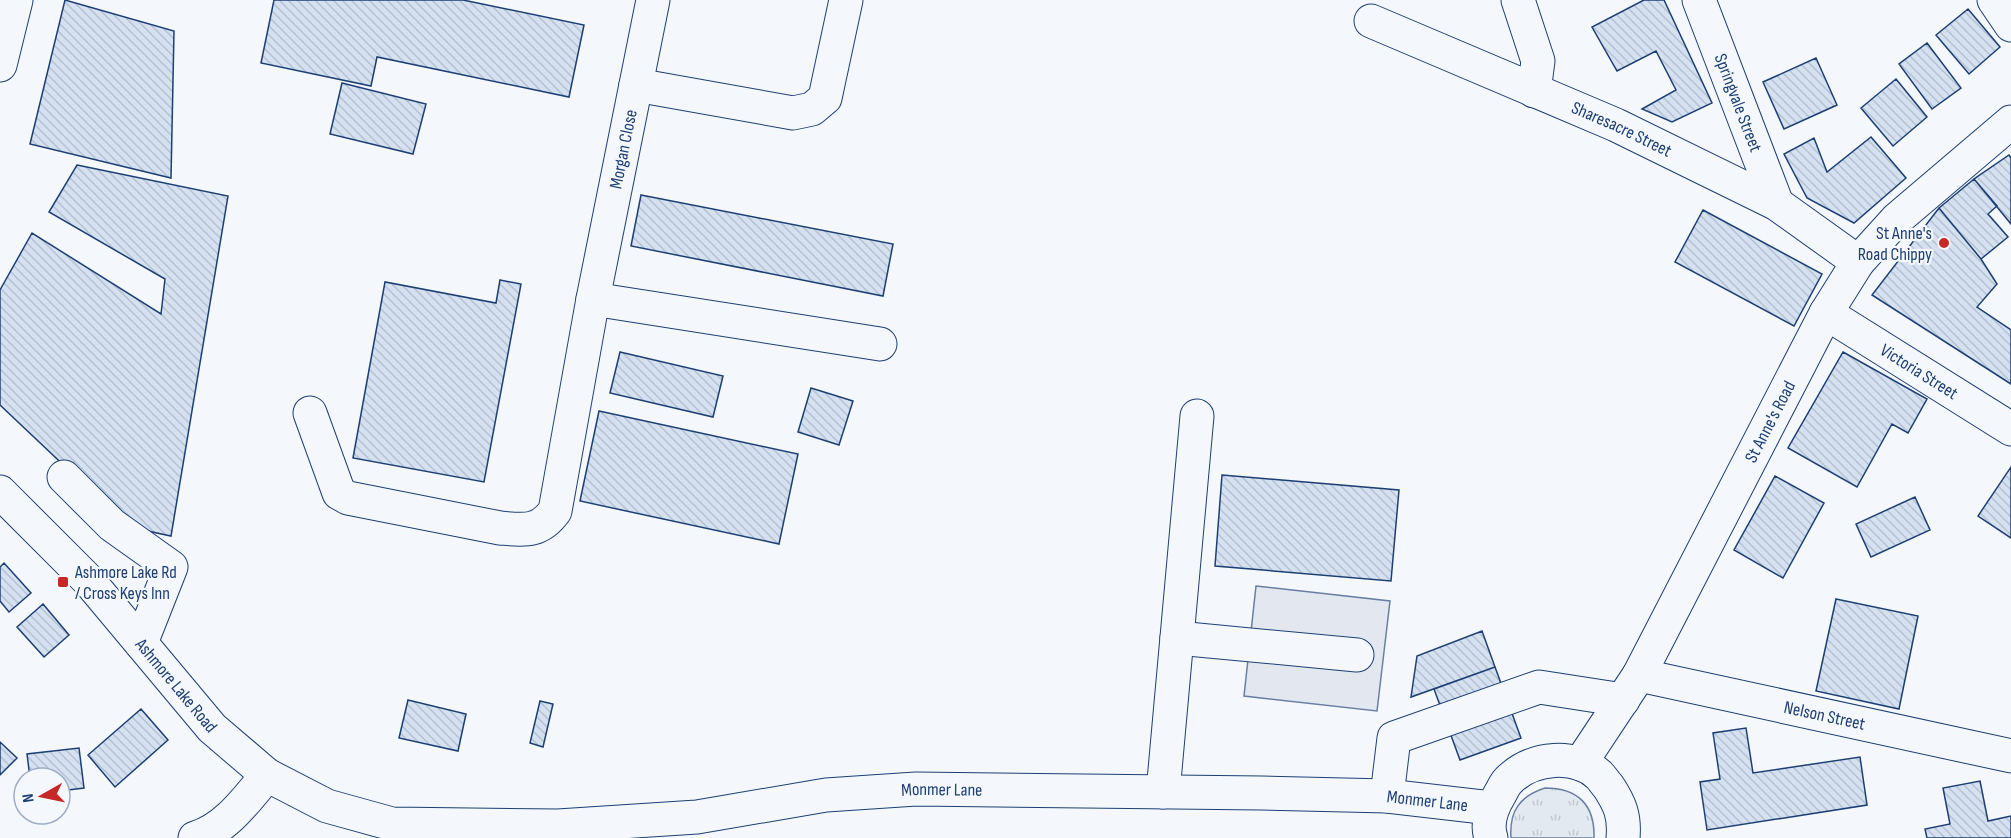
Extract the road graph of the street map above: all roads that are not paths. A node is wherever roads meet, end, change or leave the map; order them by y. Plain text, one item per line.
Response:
1 (16, 0) edge
2 (653, 0) edge
3 (846, 0) edge
4 (1518, 0) edge
5 (1699, 0) edge
6 (1994, 0) edge
7 (1371, 21) dead end
8 (2011, 25) edge
9 (0, 65) edge
10 (636, 85) junction
11 (1534, 91) junction
12 (2011, 122) edge
13 (1777, 204) junction
14 (1858, 262) junction
15 (593, 299) junction
16 (1826, 313) junction
17 (880, 344) dead end
18 (310, 413) dead end
19 (1197, 416) dead end
20 (2011, 429) edge
21 (64, 477) dead end
22 (0, 492) edge
23 (1177, 638) junction
24 (141, 643) junction
25 (1358, 655) dead end
26 (1631, 687) junction
27 (2011, 756) edge
28 (1580, 764) junction
29 (267, 775) junction
30 (1163, 792) junction
31 (1388, 796) junction
32 (1491, 823) edge
33 (392, 824) joint
34 (195, 838) edge
35 (1623, 838) edge

1 - 9 street
2 - 10 street, Morgan Close
3 - 10 street
4 - 11 street
5 - 13 street, Springvale Street
6 - 8 street
7 - 11 street, Sharesacre Street
10 - 15 street, Morgan Close
11 - 13 street, Sharesacre Street
12 - 14 street, St Anne's Road
13 - 14 street, Sharesacre Street
14 - 16 street, St Anne's Road
15 - 17 street
15 - 18 street, Morgan Close
16 - 20 street, Victoria Street
16 - 26 street, St Anne's Road
19 - 23 street
21 - 24 street
22 - 24 street, Ashmore Lake Road
23 - 25 street
23 - 30 street
24 - 29 street, Ashmore Lake Road
26 - 27 street, Nelson Street
26 - 28 street, St Anne's Road
26 - 31 street, Nelson Street
28 - 32 street
28 - 35 street
29 - 33 street, Ashmore Lake Road
29 - 34 street
30 - 31 street, Monmer Lane
30 - 33 street, Monmer Lane
31 - 32 street, Monmer Lane

